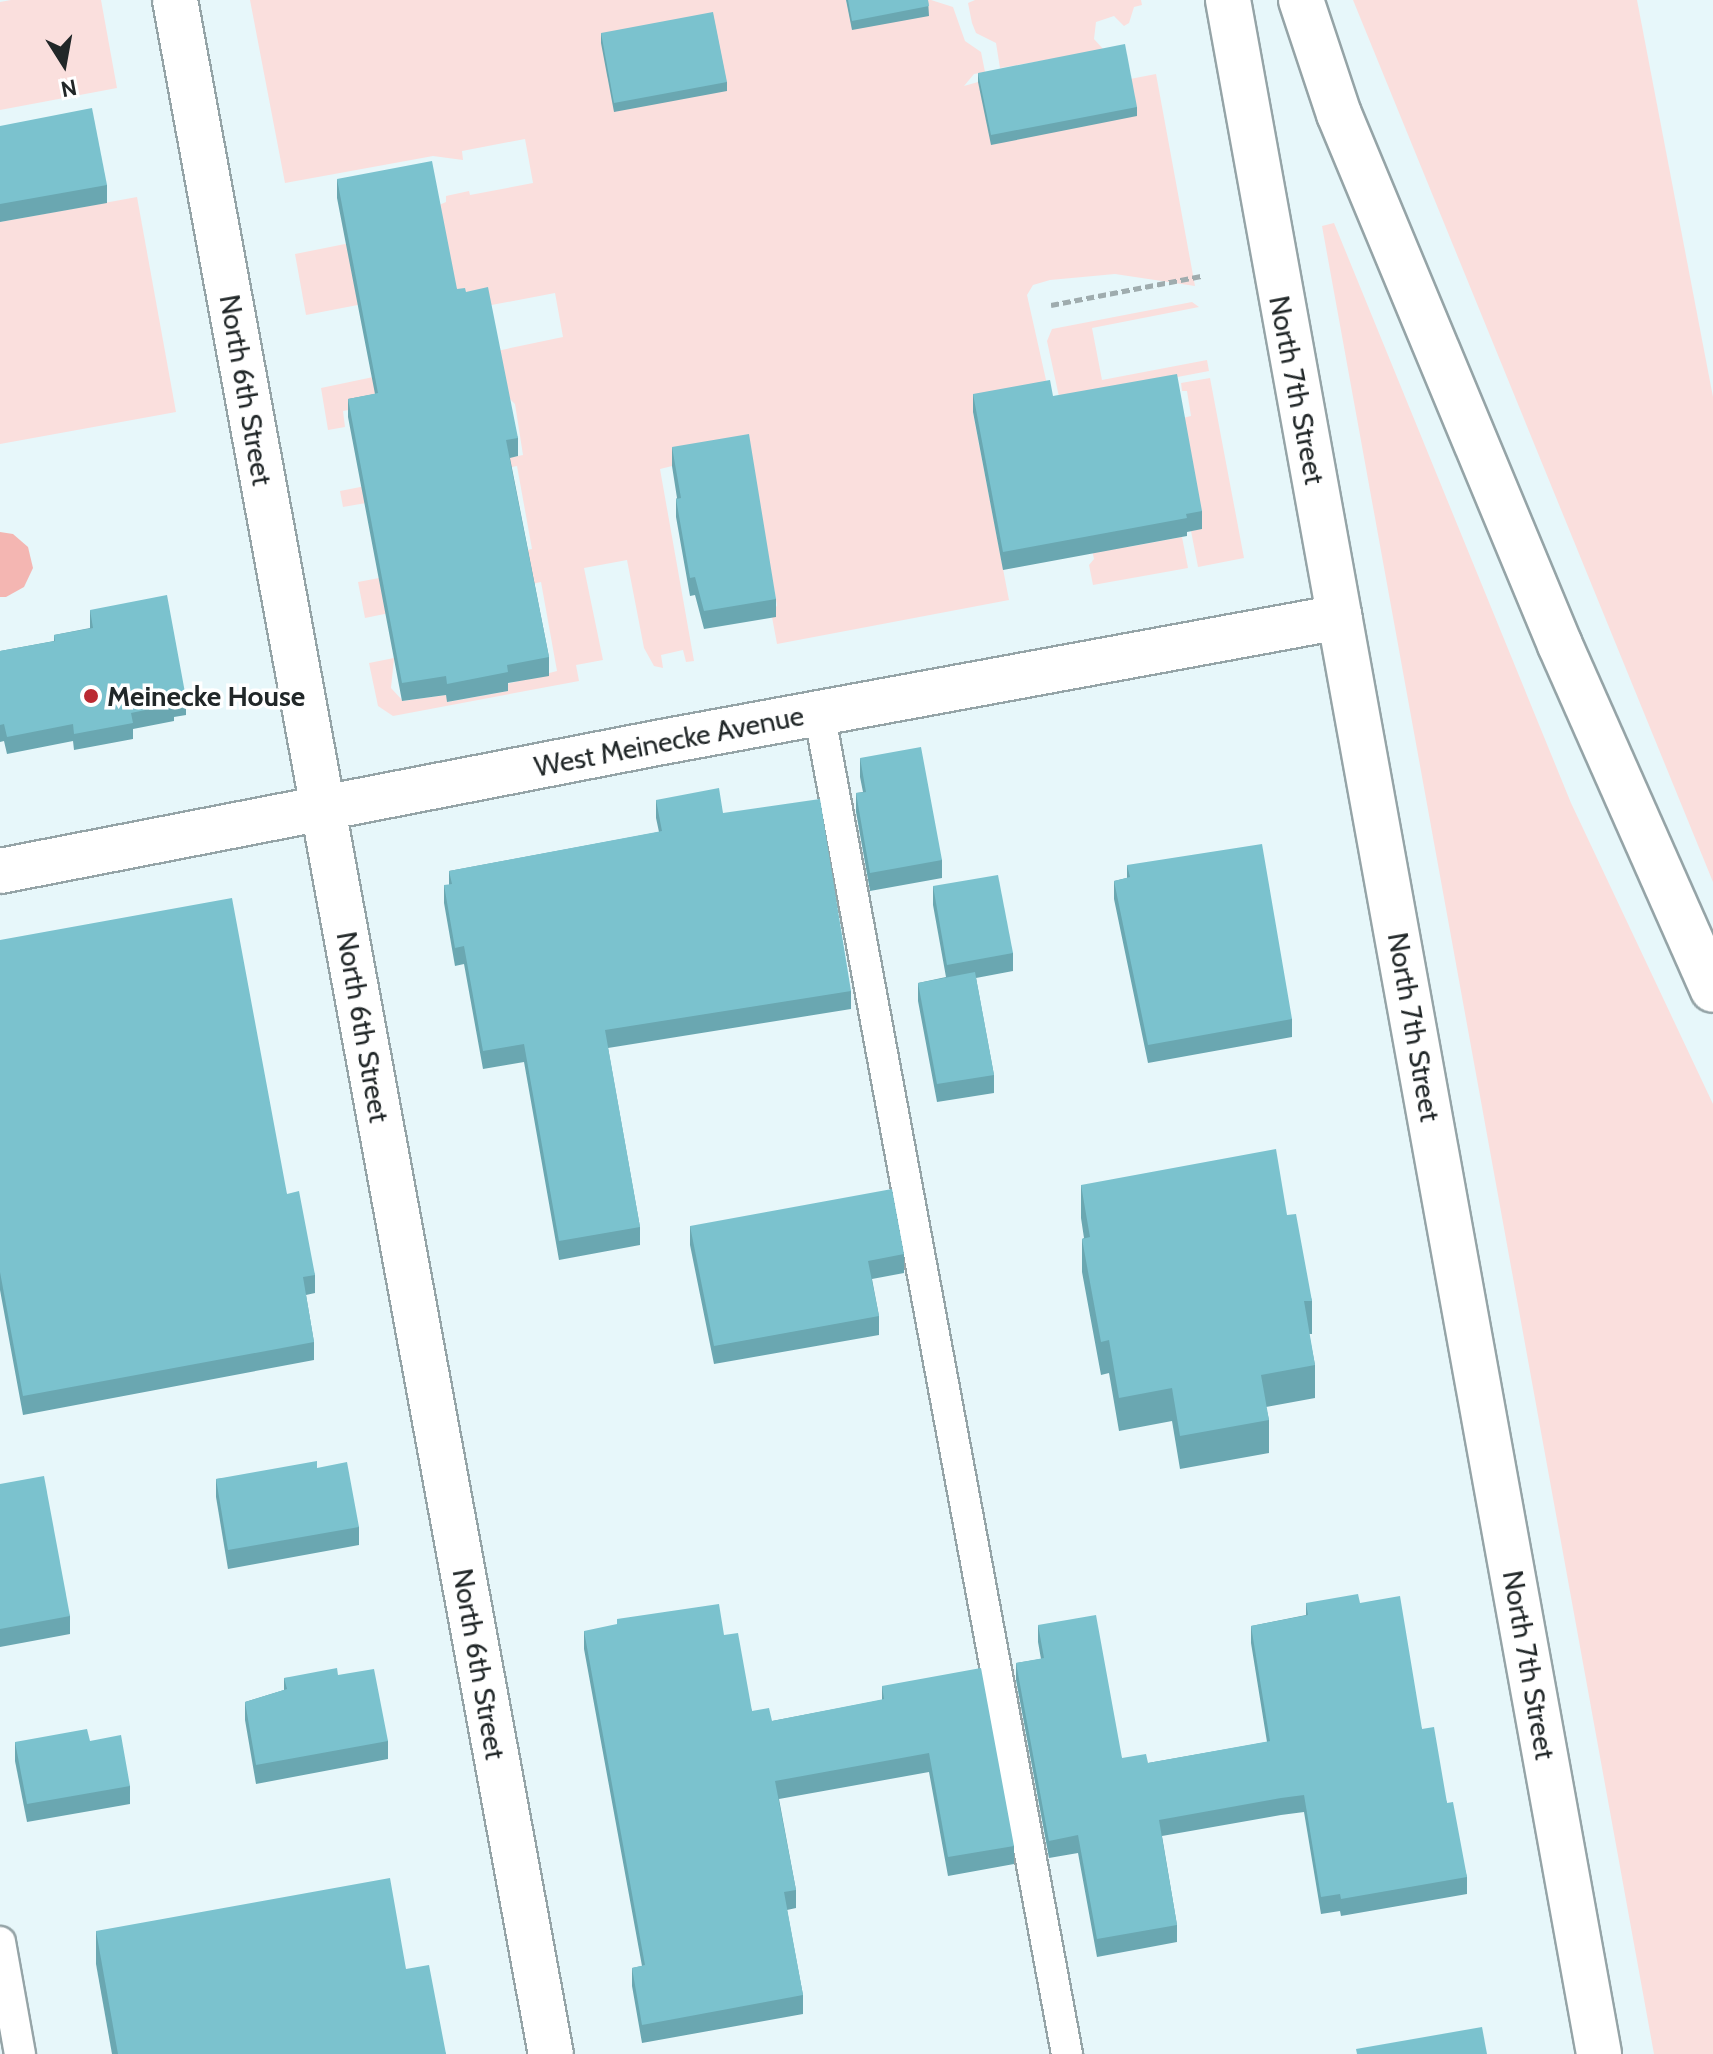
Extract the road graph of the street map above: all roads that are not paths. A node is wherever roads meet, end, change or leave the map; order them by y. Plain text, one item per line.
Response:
1 (175, 0) edge
2 (1228, 0) edge
3 (1301, 0) edge
4 (1340, 617) junction
5 (819, 712) junction
6 (322, 808) junction
7 (0, 871) edge
8 (1713, 990) edge
9 (0, 1942) edge
10 (20, 2054) edge
11 (551, 2054) edge
12 (1067, 2054) edge
13 (1599, 2054) edge

1 - 6 main road, North 6th Street
2 - 4 main road, North 7th Street
3 - 8 main road
4 - 5 main road, West Meinecke Avenue
4 - 13 main road, North 7th Street
5 - 6 main road, West Meinecke Avenue
5 - 12 lane
6 - 7 main road, West Meinecke Avenue
6 - 11 main road, North 6th Street
9 - 10 lane

